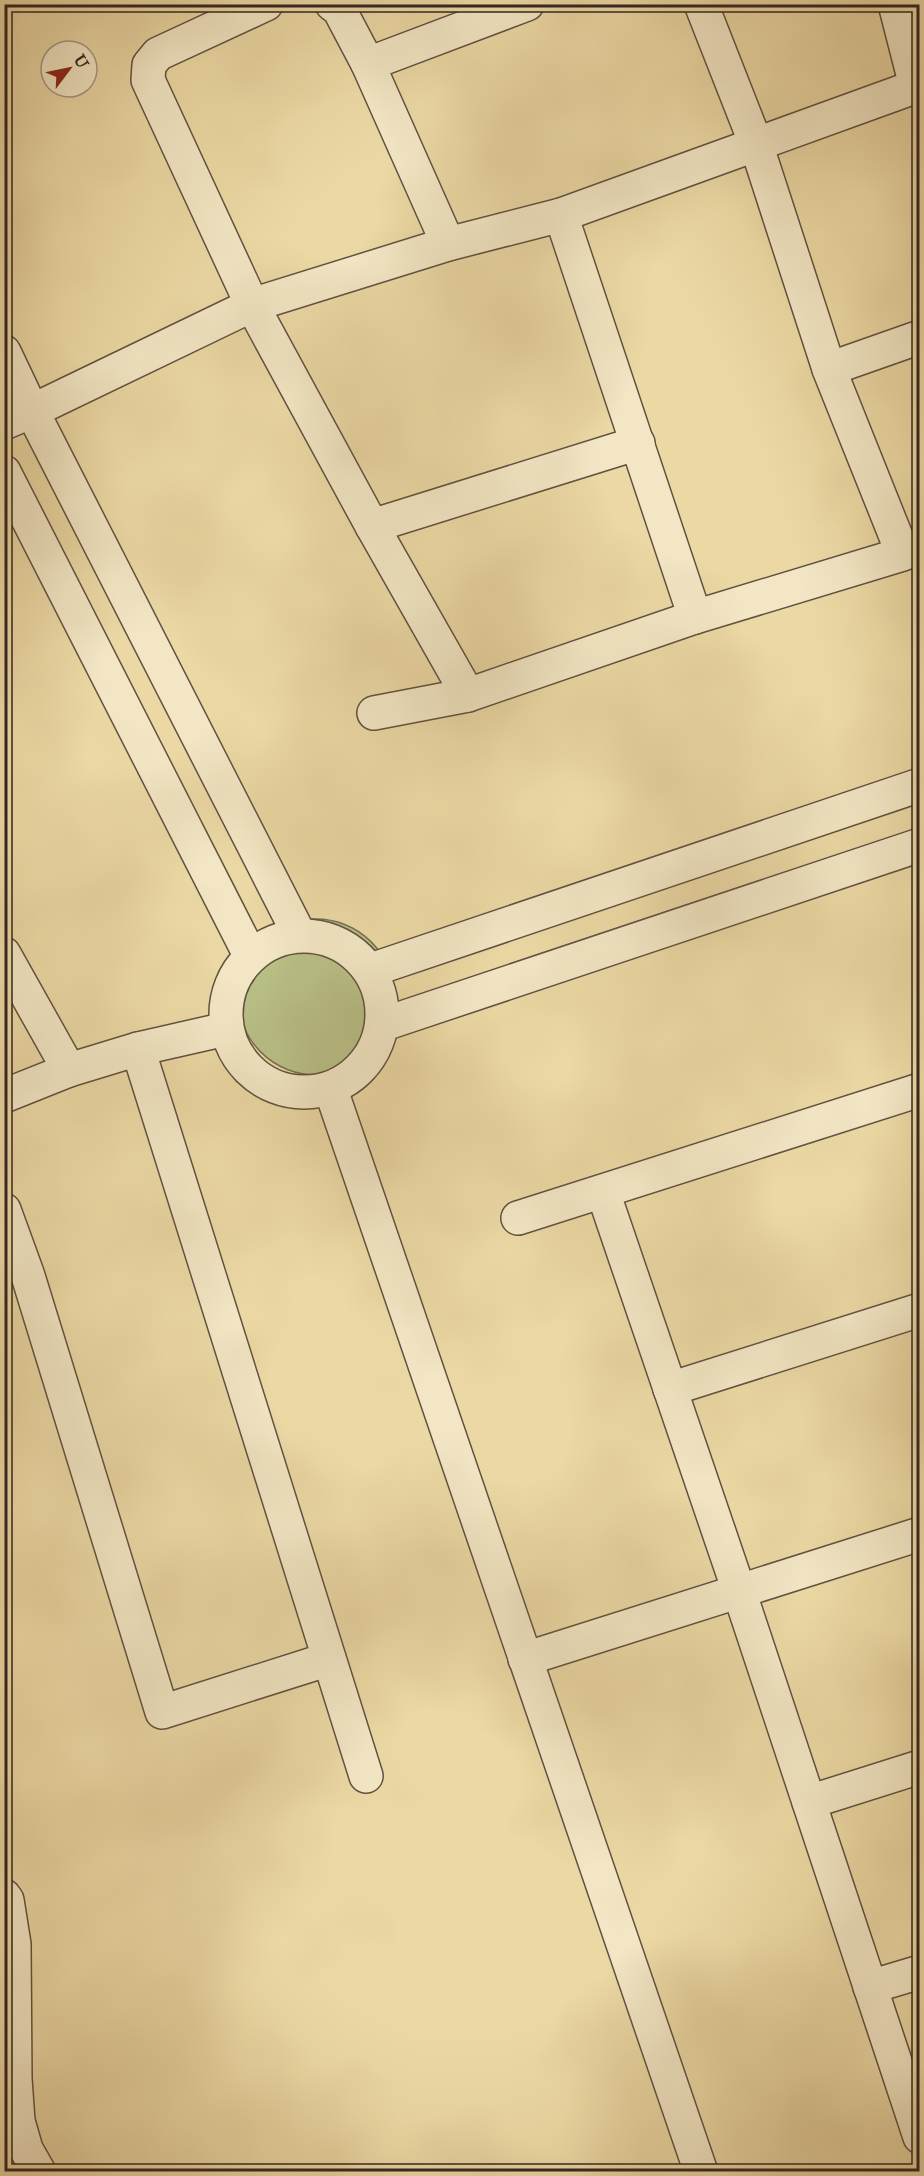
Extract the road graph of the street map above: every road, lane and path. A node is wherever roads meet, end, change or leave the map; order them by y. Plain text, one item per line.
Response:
1 (266, 4) edge
2 (332, 4) edge
3 (527, 4) edge
4 (701, 4) edge
5 (896, 4) edge
6 (368, 64) junction
7 (918, 86) edge
8 (756, 144) junction
9 (561, 215) junction
10 (448, 244) junction
11 (252, 305) junction
12 (920, 337) edge
13 (4, 352) edge
14 (829, 369) junction
15 (18, 417) edge
16 (638, 443) junction
17 (4, 472) edge
18 (372, 526) junction
19 (911, 551) edge
20 (695, 617) junction
21 (468, 695) junction
22 (374, 713) dead end
23 (920, 785) edge
24 (920, 845) edge
25 (299, 934) junction
26 (4, 954) edge
27 (250, 955) junction
28 (371, 970) junction
29 (384, 1024) junction
30 (226, 1029) junction
31 (138, 1048) junction
32 (69, 1070) junction
33 (331, 1090) junction
34 (920, 1090) edge
35 (4, 1096) edge
36 (603, 1192) junction
37 (4, 1210) edge
38 (518, 1218) dead end
39 (16, 1280) edge
40 (920, 1310) edge
41 (670, 1389) junction
42 (920, 1534) edge
43 (739, 1591) junction
44 (329, 1659) junction
45 (525, 1659) junction
46 (920, 1767) edge
47 (366, 1776) dead end
48 (809, 1802) junction
49 (4, 1896) edge
50 (920, 1972) edge
51 (870, 1987) junction
52 (920, 2137) edge
53 (39, 2172) edge
54 (701, 2172) edge

1 - 11 street
2 - 6 street
3 - 6 street
4 - 8 street
5 - 7 street
6 - 10 street
7 - 8 street
8 - 9 street
8 - 14 street
9 - 10 street
9 - 16 street
10 - 11 street
11 - 15 street
11 - 18 street
12 - 14 street
13 - 15 street
14 - 19 street
15 - 25 street
16 - 18 street
16 - 20 street
17 - 27 street
18 - 21 street
19 - 20 street
20 - 21 street
21 - 22 street
23 - 28 street
24 - 29 street
25 - 27 street
25 - 28 street
26 - 32 street
27 - 30 street
28 - 29 street
29 - 33 street
30 - 31 street
30 - 33 street
31 - 32 street
31 - 44 street
32 - 35 street
33 - 45 street
34 - 36 street
36 - 38 street
36 - 41 street
37 - 39 street
39 - 44 street
40 - 41 street
41 - 43 street
42 - 43 street
43 - 45 street
43 - 48 street
44 - 47 street
45 - 54 street
46 - 48 street
48 - 51 street
49 - 53 street
50 - 51 street
51 - 52 street

